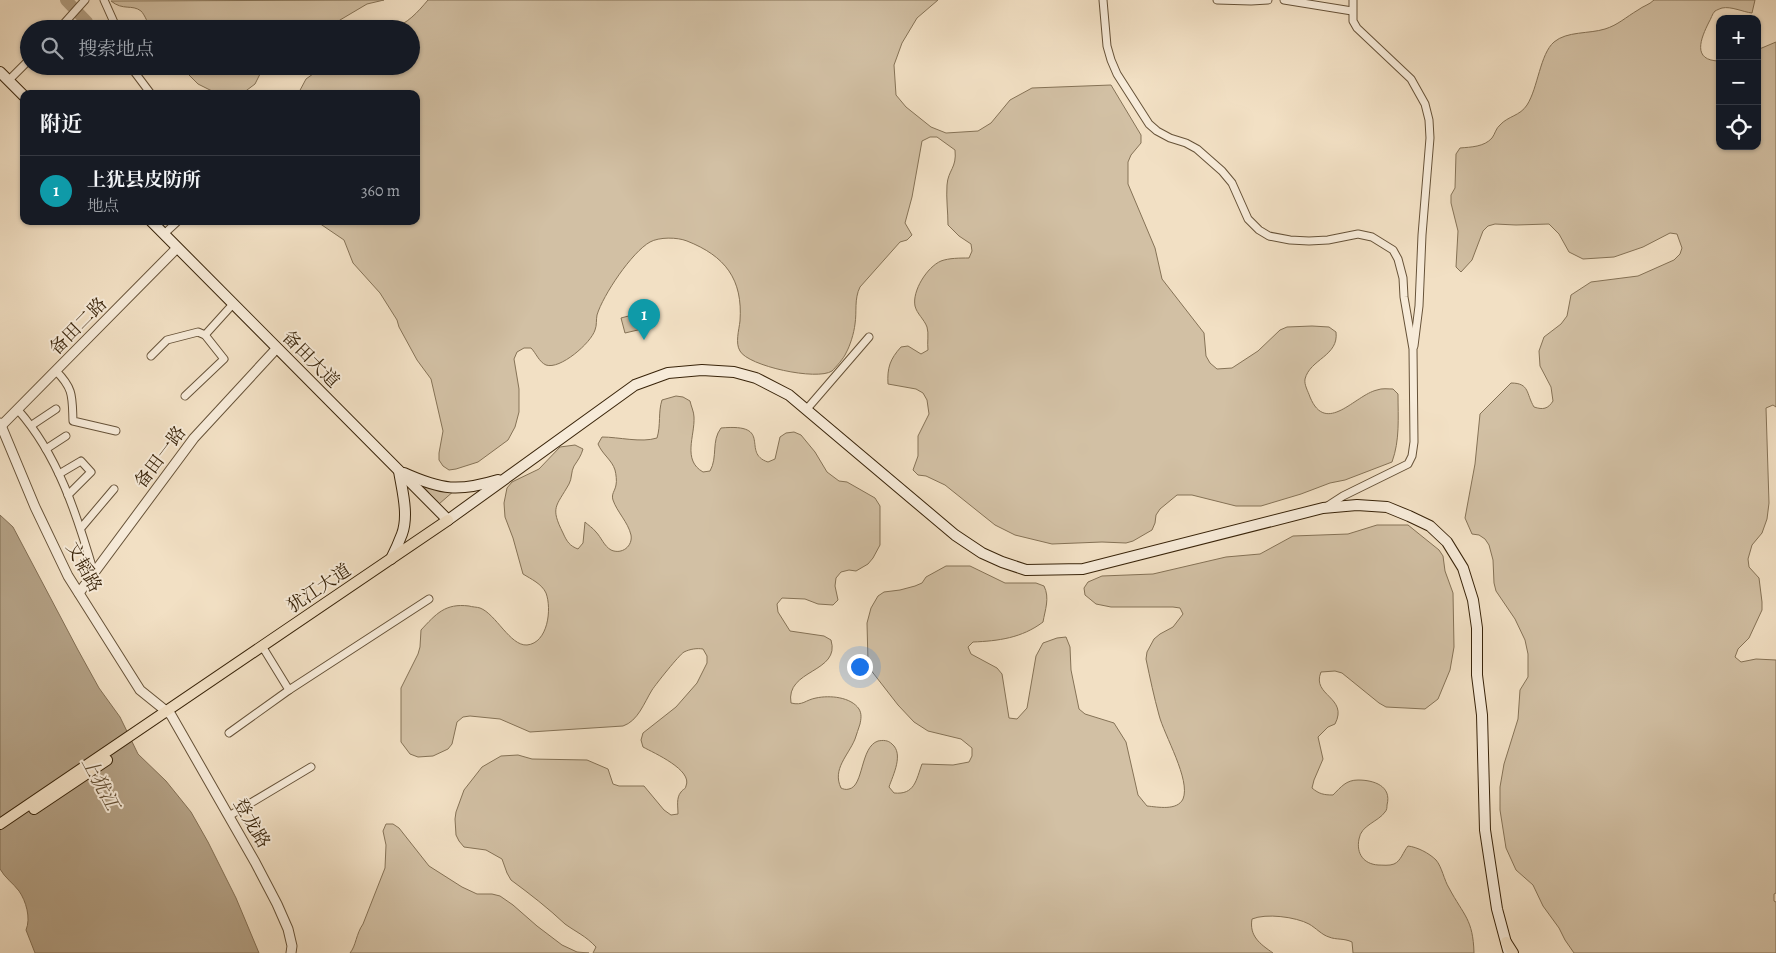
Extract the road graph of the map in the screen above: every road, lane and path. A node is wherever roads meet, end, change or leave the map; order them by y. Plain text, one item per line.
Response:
1 (86, 0) edge
2 (104, 0) edge
3 (1103, 0) edge
4 (1217, 0) edge
5 (1268, 0) edge
6 (1284, 0) edge
7 (1353, 0) edge
8 (1352, 11) junction
9 (68, 20) edge
10 (113, 20) edge
11 (20, 69) edge
12 (0, 72) edge
13 (137, 75) edge
14 (8, 81) junction
15 (148, 90) edge
16 (20, 92) edge
17 (155, 225) edge
18 (174, 225) edge
19 (164, 234) junction
20 (177, 248) junction
21 (233, 304) junction
22 (205, 335) junction
23 (869, 337) dead end
24 (277, 348) junction
25 (1413, 349) junction
26 (151, 356) dead end
27 (56, 371) junction
28 (184, 396) dead end
29 (56, 409) dead end
30 (18, 410) junction
31 (806, 410) junction
32 (1, 425) edge
33 (32, 425) junction
34 (116, 432) dead end
35 (66, 436) dead end
36 (46, 449) junction
37 (398, 470) junction
38 (59, 474) junction
39 (507, 477) junction
40 (114, 489) dead end
41 (68, 494) junction
42 (1323, 508) junction
43 (448, 520) junction
44 (81, 528) junction
45 (391, 559) junction
46 (94, 572) junction
47 (79, 593) junction
48 (429, 599) dead end
49 (262, 646) junction
50 (289, 690) junction
51 (168, 712) junction
52 (150, 725) junction
53 (229, 733) dead end
54 (311, 767) dead end
55 (229, 816) junction
56 (0, 824) edge
57 (0, 832) edge
58 (1506, 942) junction
59 (291, 953) edge
60 (1509, 953) edge
61 (1513, 953) edge

1 - 9 street
2 - 10 street
3 - 25 street
4 - 5 street
6 - 8 street
7 - 8 street
8 - 25 street
11 - 14 street
12 - 14 main road
13 - 15 street
14 - 16 main road
17 - 19 main road, 备田大道
18 - 19 street
19 - 20 main road, 备田大道
20 - 21 main road, 备田大道
20 - 27 street, 备田二路
21 - 22 street
21 - 24 main road, 备田大道
22 - 26 street
22 - 28 street
23 - 31 street
24 - 37 main road, 备田大道
24 - 46 street, 备田一路
25 - 42 street
27 - 30 street, 备田二路
27 - 34 street
29 - 33 street
30 - 32 street, 备田二路
30 - 33 street
31 - 39 main road
31 - 42 main road
32 - 47 street, 文韬路
33 - 36 street
35 - 36 street
36 - 38 street
37 - 39 main road
37 - 43 main road, 备田大道
37 - 45 main road
38 - 41 street
38 - 41 street
39 - 43 main road
40 - 44 street
41 - 44 street
42 - 58 main road
43 - 45 main road, 犹江大道
44 - 46 street
45 - 49 main road, 犹江大道
46 - 47 street, 备田一路
47 - 51 street, 文韬路
48 - 50 street
49 - 50 street
49 - 51 main road, 犹江大道
50 - 53 street
51 - 52 main road, 犹江大道
51 - 55 street, 登龙路
52 - 56 main road
52 - 57 main road
54 - 55 street
55 - 59 street, 登龙路
58 - 60 main road
58 - 61 main road

